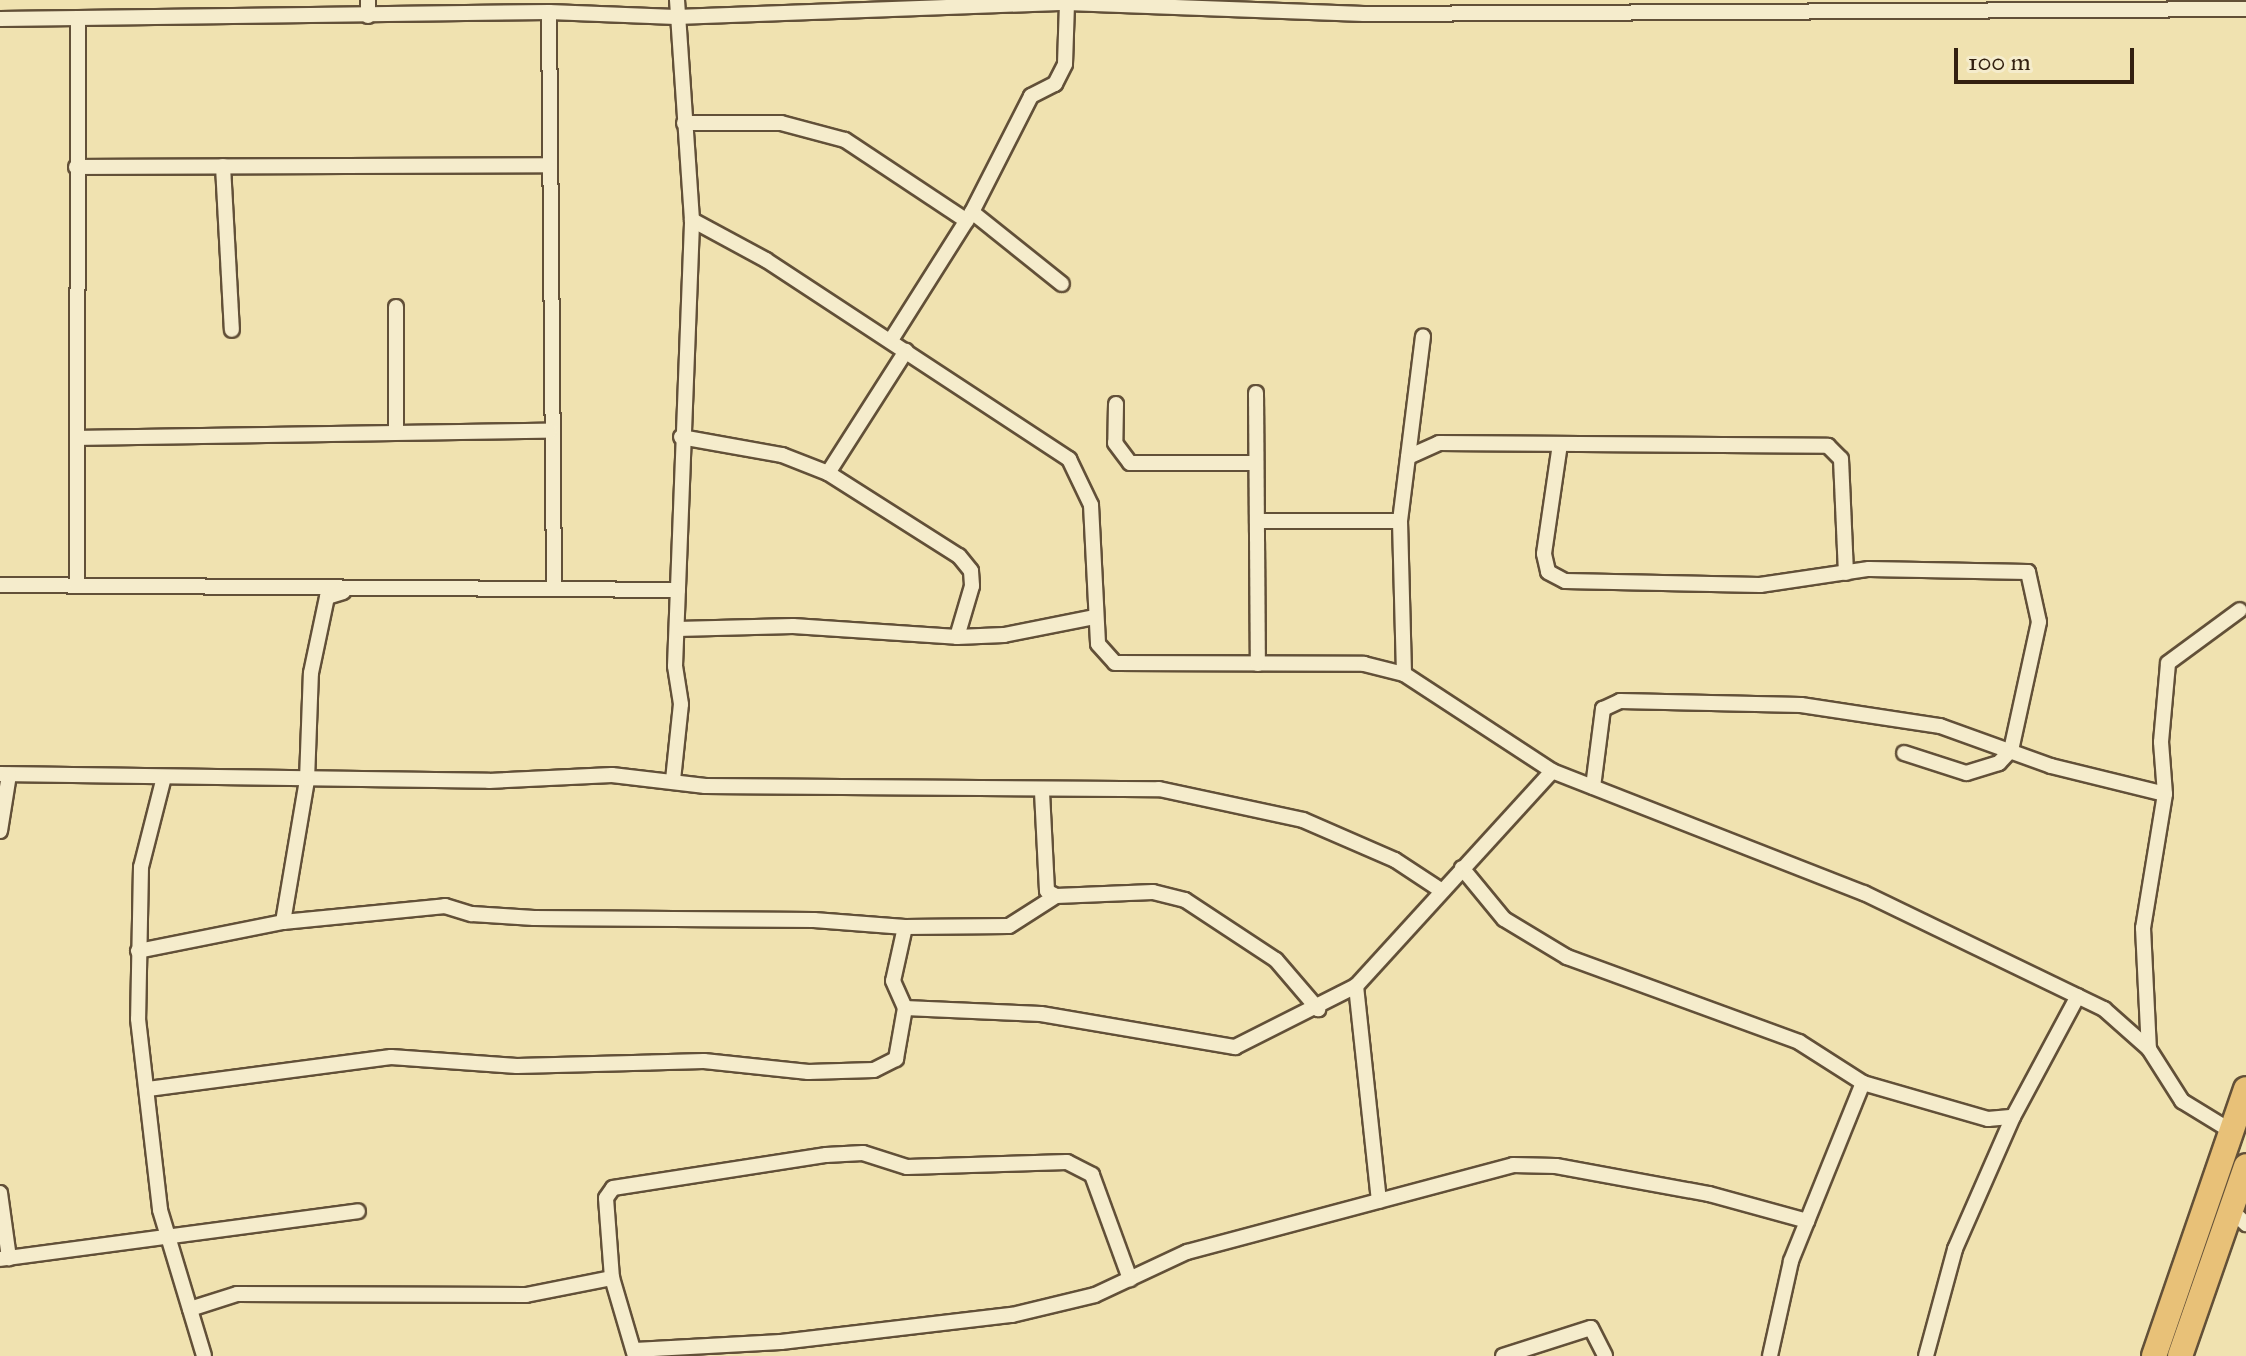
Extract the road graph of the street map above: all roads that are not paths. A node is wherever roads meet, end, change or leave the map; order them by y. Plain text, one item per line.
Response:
1 (368, 0) edge
2 (677, 0) edge
3 (1067, 3) junction
4 (1844, 5) edge
5 (2245, 6) edge
6 (549, 12) junction
7 (368, 16) junction
8 (676, 17) junction
9 (0, 19) edge
10 (78, 20) junction
11 (684, 123) junction
12 (547, 165) junction
13 (223, 166) junction
14 (76, 167) junction
15 (970, 217) junction
16 (692, 220) junction
17 (1062, 284) dead end
18 (396, 307) dead end
19 (232, 330) dead end
20 (1423, 336) dead end
21 (891, 340) junction
22 (906, 351) junction
23 (1256, 393) dead end
24 (1116, 404) dead end
25 (550, 431) junction
26 (396, 432) junction
27 (681, 437) junction
28 (80, 438) junction
29 (1560, 444) junction
30 (1408, 457) junction
31 (1253, 463) junction
32 (828, 473) junction
33 (1257, 521) junction
34 (1400, 521) junction
35 (1846, 573) junction
36 (0, 585) edge
37 (77, 586) junction
38 (359, 587) junction
39 (554, 589) junction
40 (678, 590) junction
41 (2240, 610) dead end
42 (1095, 617) junction
43 (677, 629) junction
44 (957, 637) junction
45 (1258, 664) junction
46 (1404, 674) junction
47 (2011, 750) junction
48 (1904, 753) dead end
49 (1552, 771) junction
50 (4, 774) edge
51 (164, 777) junction
52 (307, 780) junction
53 (673, 780) junction
54 (1593, 787) junction
55 (1042, 792) junction
56 (2165, 794) junction
57 (0, 831) edge
58 (1462, 868) junction
59 (1439, 889) junction
60 (1056, 896) junction
61 (283, 922) junction
62 (905, 927) junction
63 (138, 951) junction
64 (1356, 986) junction
65 (2078, 996) junction
66 (905, 1008) junction
67 (1318, 1009) junction
68 (2149, 1049) junction
69 (1863, 1083) junction
70 (148, 1089) junction
71 (2246, 1089) edge
72 (2013, 1117) junction
73 (2231, 1131) junction
74 (2246, 1166) edge
75 (0, 1193) edge
76 (1379, 1201) junction
77 (358, 1211) dead end
78 (2238, 1217) edge
79 (1807, 1221) junction
80 (168, 1235) junction
81 (4, 1258) edge
82 (612, 1278) junction
83 (1130, 1279) junction
84 (190, 1309) junction
85 (635, 1353) edge
86 (204, 1356) edge
87 (1503, 1356) edge
88 (1605, 1356) edge
89 (1770, 1356) edge
90 (1926, 1356) edge
91 (2154, 1356) edge
92 (2180, 1356) edge

1 - 7 street
2 - 8 street
3 - 4 street
3 - 8 street
3 - 15 street
4 - 5 street
6 - 7 street
6 - 8 street
6 - 12 street
7 - 10 street
8 - 11 street
9 - 10 street
10 - 14 street
11 - 15 street
11 - 16 street
12 - 13 street
12 - 25 street
13 - 14 street
13 - 19 street
14 - 28 street
15 - 17 street
15 - 21 street
16 - 21 street
16 - 27 street
18 - 26 street
20 - 30 street
21 - 22 street
22 - 32 street
22 - 42 street
23 - 31 street
24 - 31 street
25 - 26 street
25 - 39 street
26 - 28 street
27 - 32 street
27 - 40 street
28 - 37 street
29 - 30 street
29 - 35 street
29 - 35 street
30 - 34 street
31 - 33 street
32 - 44 street
33 - 34 street
33 - 45 street
34 - 46 street
35 - 47 street
36 - 37 street
37 - 38 street
38 - 39 street
38 - 52 street
39 - 40 street
40 - 43 street
41 - 56 street
42 - 44 street
42 - 45 street
43 - 44 street
43 - 53 street
45 - 46 street
46 - 49 street
47 - 48 street
47 - 54 street
47 - 56 street
49 - 54 street
49 - 58 street
50 - 51 street
50 - 57 street
51 - 52 street
51 - 63 street
52 - 53 street
52 - 61 street
53 - 55 street
54 - 65 street
55 - 59 street
55 - 60 street
56 - 68 street
58 - 59 street
58 - 69 street
59 - 64 street
60 - 62 street
60 - 67 street
61 - 62 street
61 - 63 street
62 - 66 street
63 - 70 street
64 - 67 street
64 - 76 street
65 - 68 street
65 - 72 street
66 - 67 street
66 - 70 street
68 - 73 street
69 - 72 street
69 - 79 street
70 - 80 street
71 - 73 highway
72 - 90 street
73 - 91 highway
74 - 78 highway
75 - 81 street
76 - 79 street
76 - 83 street
77 - 80 street
78 - 92 highway
79 - 89 street
80 - 81 street
80 - 84 street
82 - 83 street
82 - 84 street
82 - 85 street
83 - 85 street
84 - 86 street
87 - 88 street

